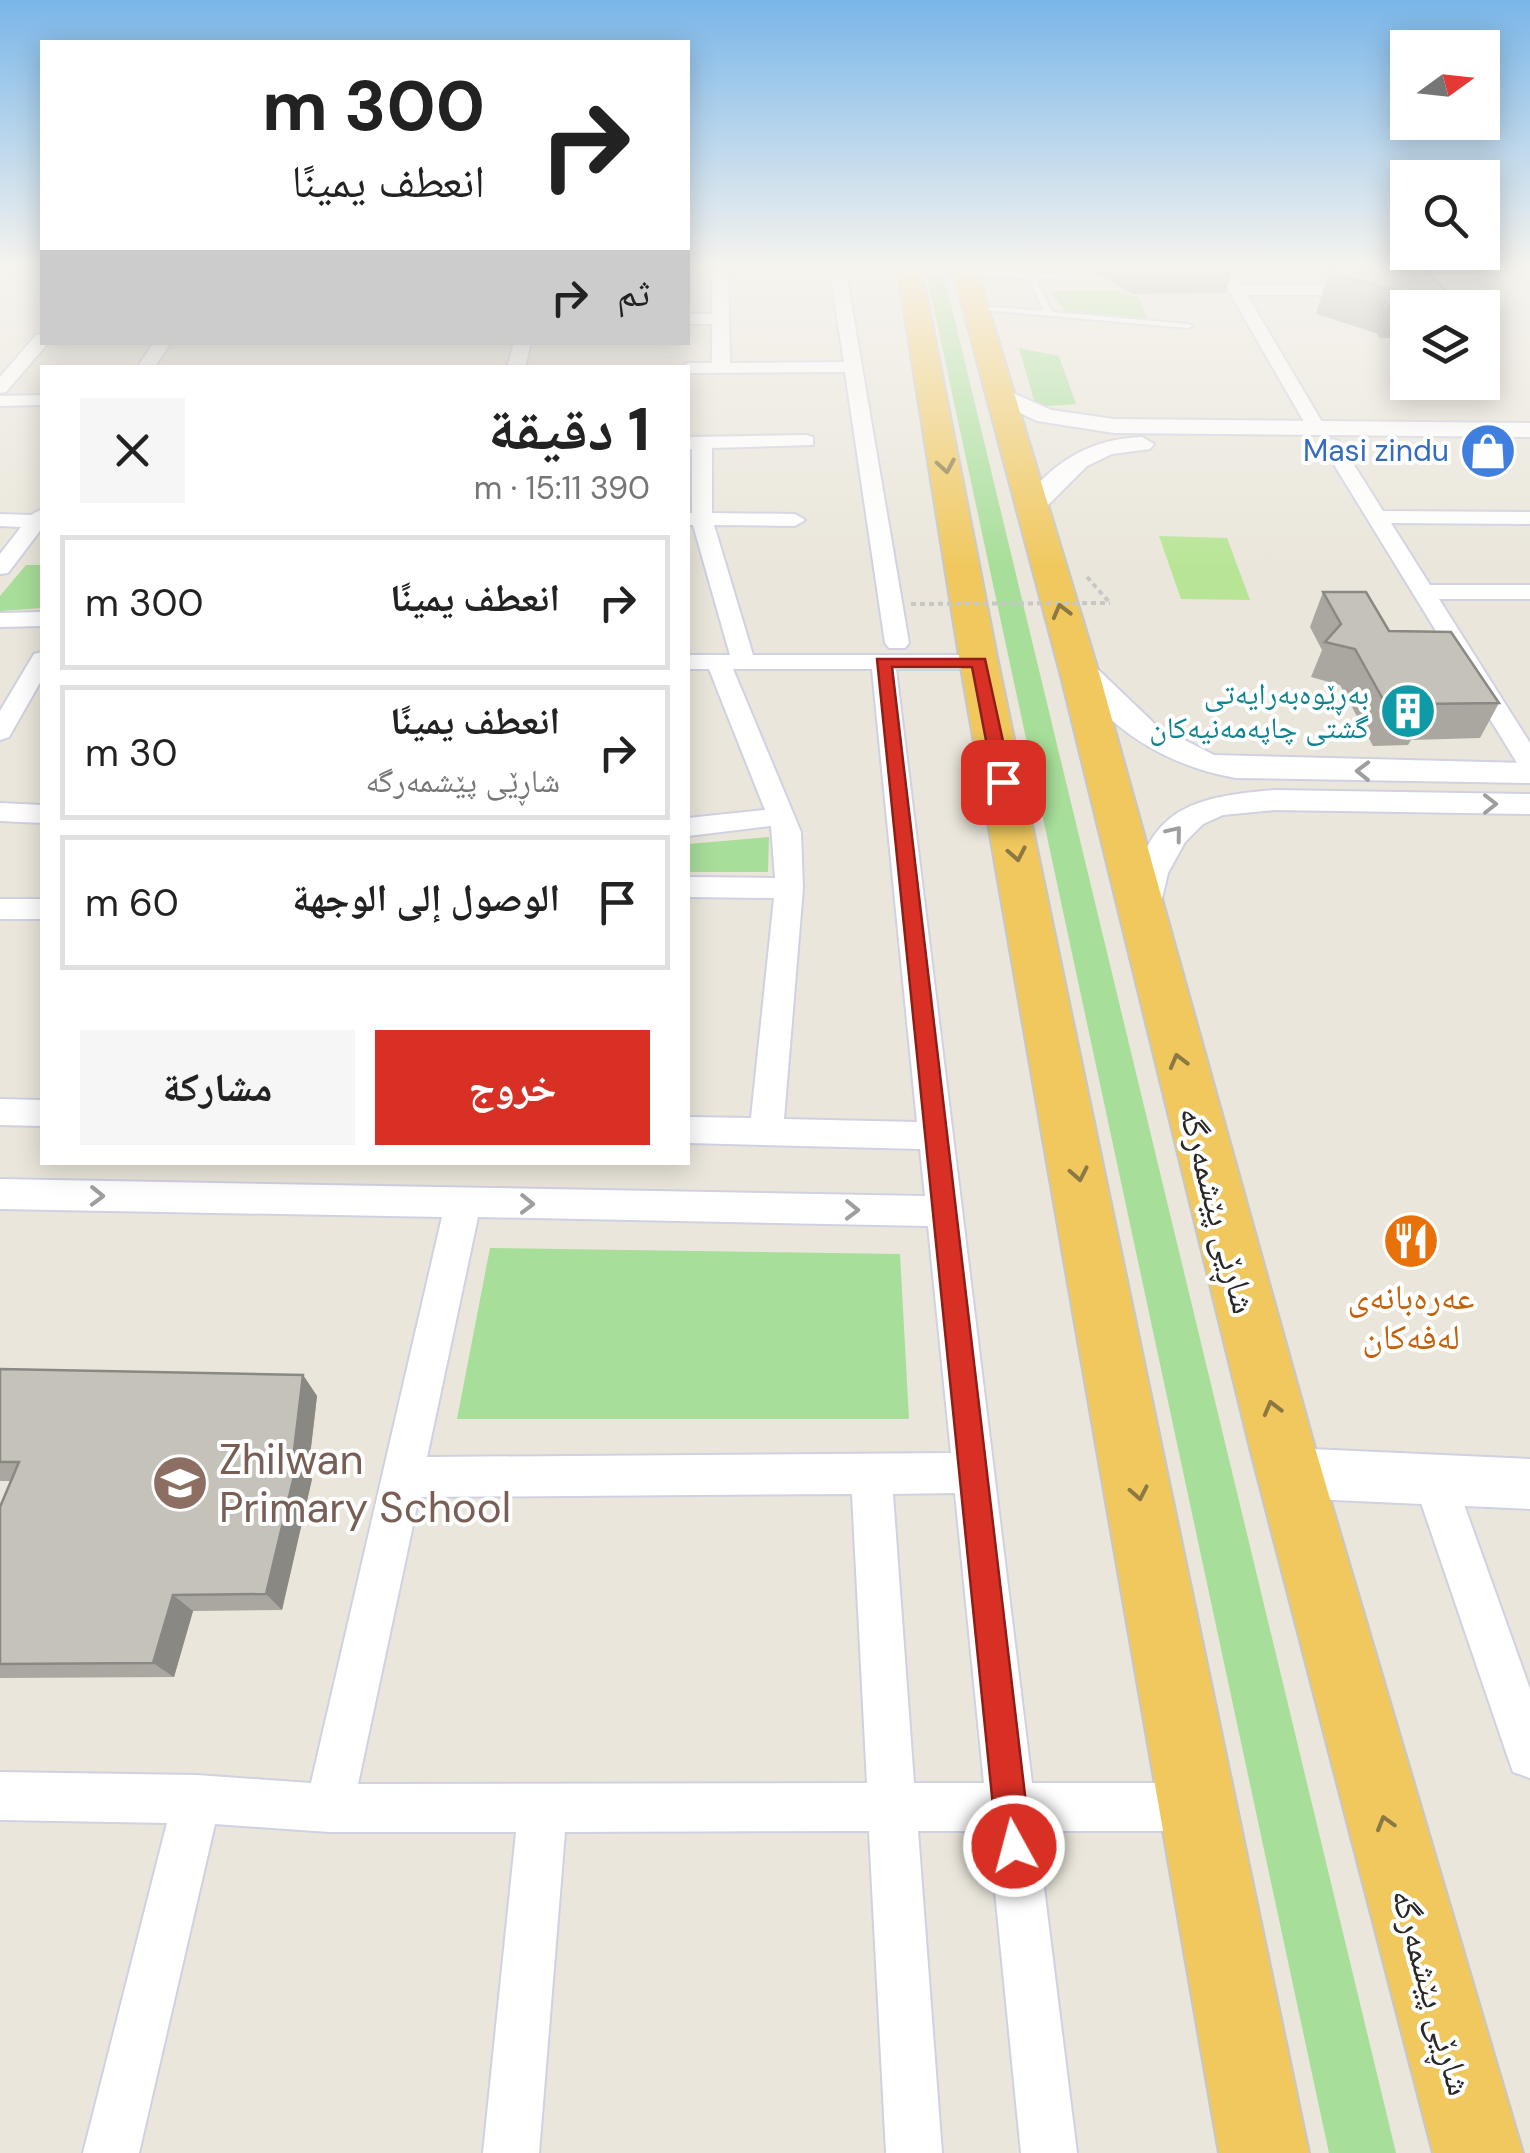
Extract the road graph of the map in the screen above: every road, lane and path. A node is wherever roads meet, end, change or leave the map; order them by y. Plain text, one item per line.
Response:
1 (18, 367) edge
2 (791, 367) edge
3 (854, 367) edge
4 (927, 367) edge
5 (992, 367) edge
6 (1283, 367) edge
7 (690, 368) edge
8 (721, 368) joint
9 (0, 388) edge
10 (1000, 394) junction
11 (0, 400) edge
12 (40, 400) edge
13 (1530, 430) edge
14 (1129, 435) junction
15 (1324, 436) junction
16 (806, 441) dead end
17 (695, 443) edge
18 (1530, 446) edge
19 (694, 478) edge
20 (1031, 508) junction
21 (1376, 517) junction
22 (1530, 518) edge
23 (40, 519) edge
24 (695, 519) edge
25 (0, 520) edge
26 (795, 520) dead end
27 (40, 557) edge
28 (6, 562) edge
29 (1091, 577) dead end
30 (1422, 592) junction
31 (1530, 592) edge
32 (911, 604) dead end
33 (40, 619) edge
34 (0, 620) edge
35 (890, 652) junction
36 (730, 660) junction
37 (690, 662) edge
38 (979, 662) junction
39 (40, 663) edge
40 (1075, 663) junction
41 (40, 721) edge
42 (4, 727) edge
43 (1530, 763) edge
44 (1406, 772) junction
45 (1530, 773) edge
46 (1422, 804) junction
47 (1530, 804) edge
48 (0, 812) edge
49 (40, 814) edge
50 (778, 816) junction
51 (690, 827) edge
52 (690, 886) edge
53 (788, 888) junction
54 (0, 909) edge
55 (40, 910) edge
56 (1141, 922) junction
57 (0, 1112) edge
58 (40, 1113) edge
59 (690, 1130) edge
60 (766, 1132) junction
61 (934, 1136) junction
62 (0, 1194) edge
63 (463, 1203) junction
64 (942, 1212) junction
65 (871, 1472) junction
66 (1289, 1473) junction
67 (973, 1474) junction
68 (400, 1477) junction
69 (1435, 1482) junction
70 (1530, 1484) edge
71 (1530, 1756) edge
72 (0, 1796) edge
73 (197, 1799) junction
74 (542, 1806) junction
75 (893, 1806) junction
76 (1197, 1806) junction
77 (1010, 1807) junction
78 (330, 1808) junction
79 (111, 2153) edge
80 (511, 2153) edge
81 (914, 2153) edge
82 (1049, 2153) edge
83 (1264, 2153) edge
84 (1478, 2153) edge

1 - 9 street
2 - 8 street
3 - 35 street
4 -> 38 highway
5 - 10 highway, شاڕێی پێشمەرگە
6 - 15 street
7 - 8 street
10 - 14 street
10 - 20 highway, شاڕێی پێشمەرگە
11 - 12 street
13 - 15 street
14 - 15 street
14 - 20 street
15 - 18 street
15 - 21 street
16 - 17 street
17 - 19 street
19 - 24 street
40 -> 20 highway, شاڕێی پێشمەرگە
21 - 22 street
21 - 30 street
23 - 25 street
23 - 28 street
24 - 26 street
24 - 36 street
27 - 28 street
29 - 32 path, bridge
30 - 31 street
30 - 43 street
33 - 34 street
35 - 36 street
35 - 38 street
35 - 61 street
36 - 37 street
36 - 50 street
38 -> 76 highway
39 - 42 street
44 -> 40 street
40 - 56 highway, شاڕێی پێشمەرگە
41 - 42 street
44 - 45 street
44 - 46 street
46 -> 47 street
56 -> 46 street
48 - 49 street
50 - 51 street
50 - 53 street
52 - 53 street
53 - 60 street
54 - 55 street
66 -> 56 highway, شاڕێی پێشمەرگە
57 - 58 street
59 - 60 street
60 - 61 street
61 - 64 street
62 -> 63 street
63 -> 64 street
63 - 68 street
64 - 67 street
65 - 67 street
65 - 68 street
65 - 75 street
66 - 69 street
84 -> 66 highway, شاڕێی پێشمەرگە
67 - 77 street
68 - 78 street
69 - 70 street
69 - 71 street
72 - 73 street
73 - 78 street
73 - 79 street
74 - 75 street
74 - 78 street
74 - 80 street
75 - 77 street
75 - 81 street
76 - 77 street
76 - 83 highway
77 - 82 street

